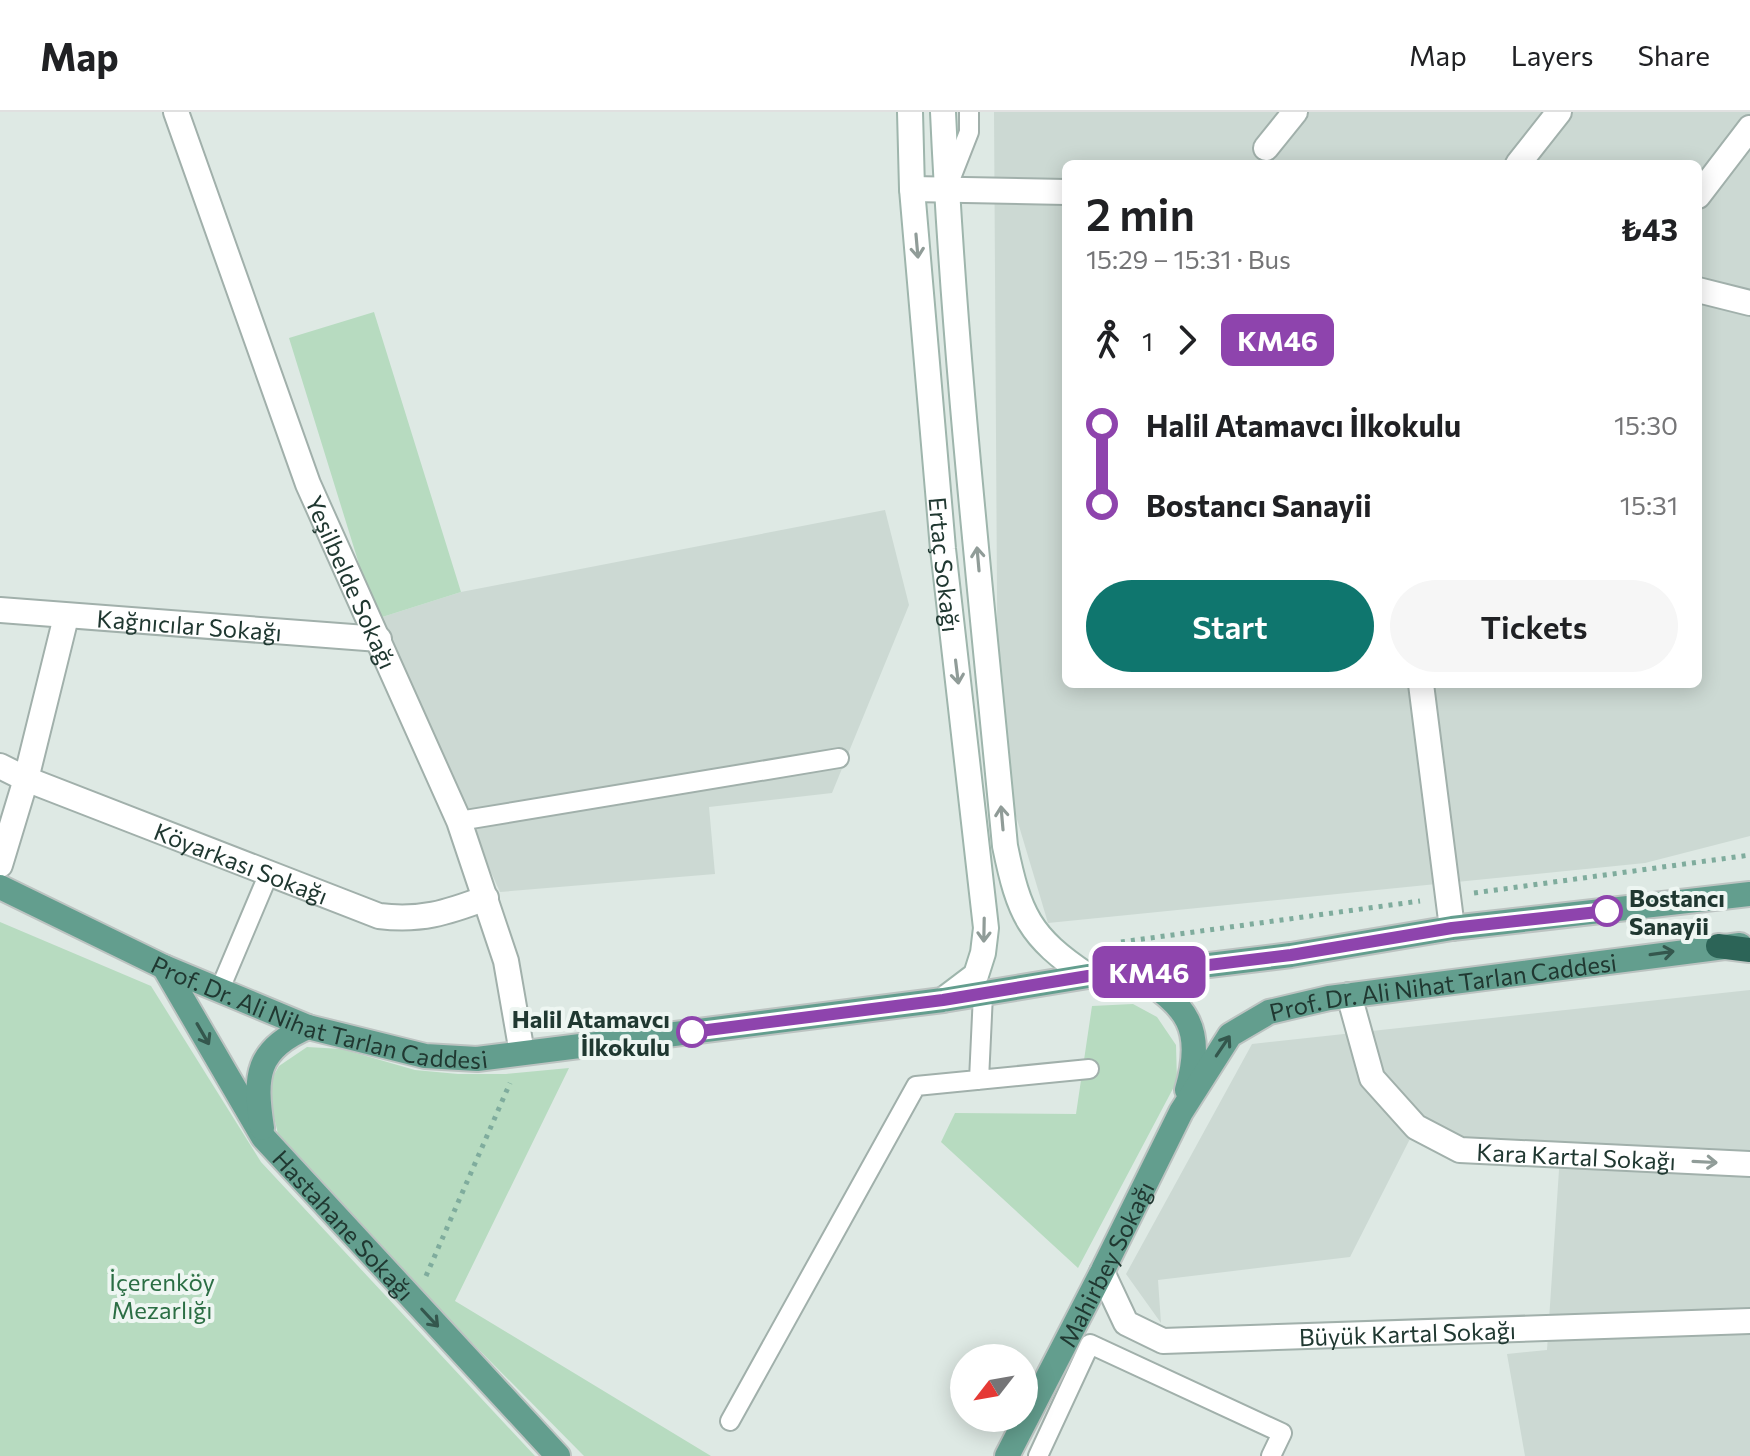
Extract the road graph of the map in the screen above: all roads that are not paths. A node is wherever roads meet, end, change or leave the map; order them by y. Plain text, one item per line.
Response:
1 (176, 112) edge
2 (910, 112) edge
3 (943, 112) edge
4 (969, 112) edge
5 (1295, 112) edge
6 (1559, 112) edge
7 (1750, 128) edge
8 (1266, 148) dead end
9 (1521, 160) edge
10 (912, 189) junction
11 (947, 189) junction
12 (1702, 191) edge
13 (1062, 192) edge
14 (1702, 291) edge
15 (1750, 303) edge
16 (0, 610) edge
17 (66, 617) junction
18 (379, 639) junction
19 (1422, 688) edge
20 (839, 758) dead end
21 (0, 766) edge
22 (26, 779) junction
23 (459, 821) junction
24 (0, 865) edge
25 (269, 873) junction
26 (0, 887) edge
27 (1750, 894) edge
28 (486, 898) junction
29 (1452, 928) junction
30 (1718, 946) joint
31 (1750, 948) edge
32 (164, 967) junction
33 (1135, 974) junction
34 (1088, 976) junction
35 (220, 989) junction
36 (983, 994) junction
37 (1349, 995) junction
38 (943, 1000) junction
39 (308, 1027) junction
40 (522, 1053) junction
41 (1089, 1069) dead end
42 (979, 1080) junction
43 (1181, 1112) junction
44 (263, 1137) junction
45 (1750, 1164) edge
46 (1102, 1272) junction
47 (1750, 1321) edge
48 (730, 1421) dead end
49 (558, 1456) edge
50 (1007, 1456) edge
51 (1038, 1456) edge
52 (1271, 1456) edge

1 - 18 street, Yeşilbelde Sokağı
2 - 10 street, Ertaç Sokağı
3 - 11 street, Ertaç Sokağı
4 - 11 lane
5 - 8 street
6 - 9 street
7 - 12 street
10 - 11 street
10 -> 38 street, Ertaç Sokağı
11 - 13 street
34 -> 11 street, Ertaç Sokağı
14 - 15 street
16 - 17 street, Kağnıcılar Sokağı
17 - 18 street, Kağnıcılar Sokağı
17 - 22 street
18 - 23 street, Yeşilbelde Sokağı
19 - 29 street
20 - 23 lane
21 - 22 street, Köyarkası Sokağı
22 - 24 street
22 - 25 street, Köyarkası Sokağı
23 - 28 street, Yeşilbelde Sokağı
25 - 28 street, Köyarkası Sokağı
25 - 35 lane
26 - 32 main road, Prof. Dr. Ali Nihat Tarlan Caddesi
27 - 29 main road, Prof. Dr. Ali Nihat Tarlan Caddesi
28 - 40 street, Yeşilbelde Sokağı
29 - 33 main road, Prof. Dr. Ali Nihat Tarlan Caddesi
30 - 31 highway
37 -> 30 main road, Prof. Dr. Ali Nihat Tarlan Caddesi
32 - 35 main road, Prof. Dr. Ali Nihat Tarlan Caddesi
32 -> 44 main road, Hastahane Sokağı
33 - 34 main road, Prof. Dr. Ali Nihat Tarlan Caddesi
33 - 43 main road
34 - 36 main road, Prof. Dr. Ali Nihat Tarlan Caddesi
35 - 39 main road, Prof. Dr. Ali Nihat Tarlan Caddesi
36 - 38 main road, Prof. Dr. Ali Nihat Tarlan Caddesi
36 - 42 lane
43 -> 37 main road, Prof. Dr. Ali Nihat Tarlan Caddesi
37 -> 45 street, Kara Kartal Sokağı
38 - 40 main road, Prof. Dr. Ali Nihat Tarlan Caddesi
39 - 40 main road, Prof. Dr. Ali Nihat Tarlan Caddesi
39 - 44 main road
41 - 42 lane
42 - 48 lane
43 - 46 main road, Mahirbey Sokağı
44 -> 49 main road, Hastahane Sokağı
46 - 47 street, Büyük Kartal Sokağı
46 - 50 main road, Mahirbey Sokağı
51 - 52 lane

